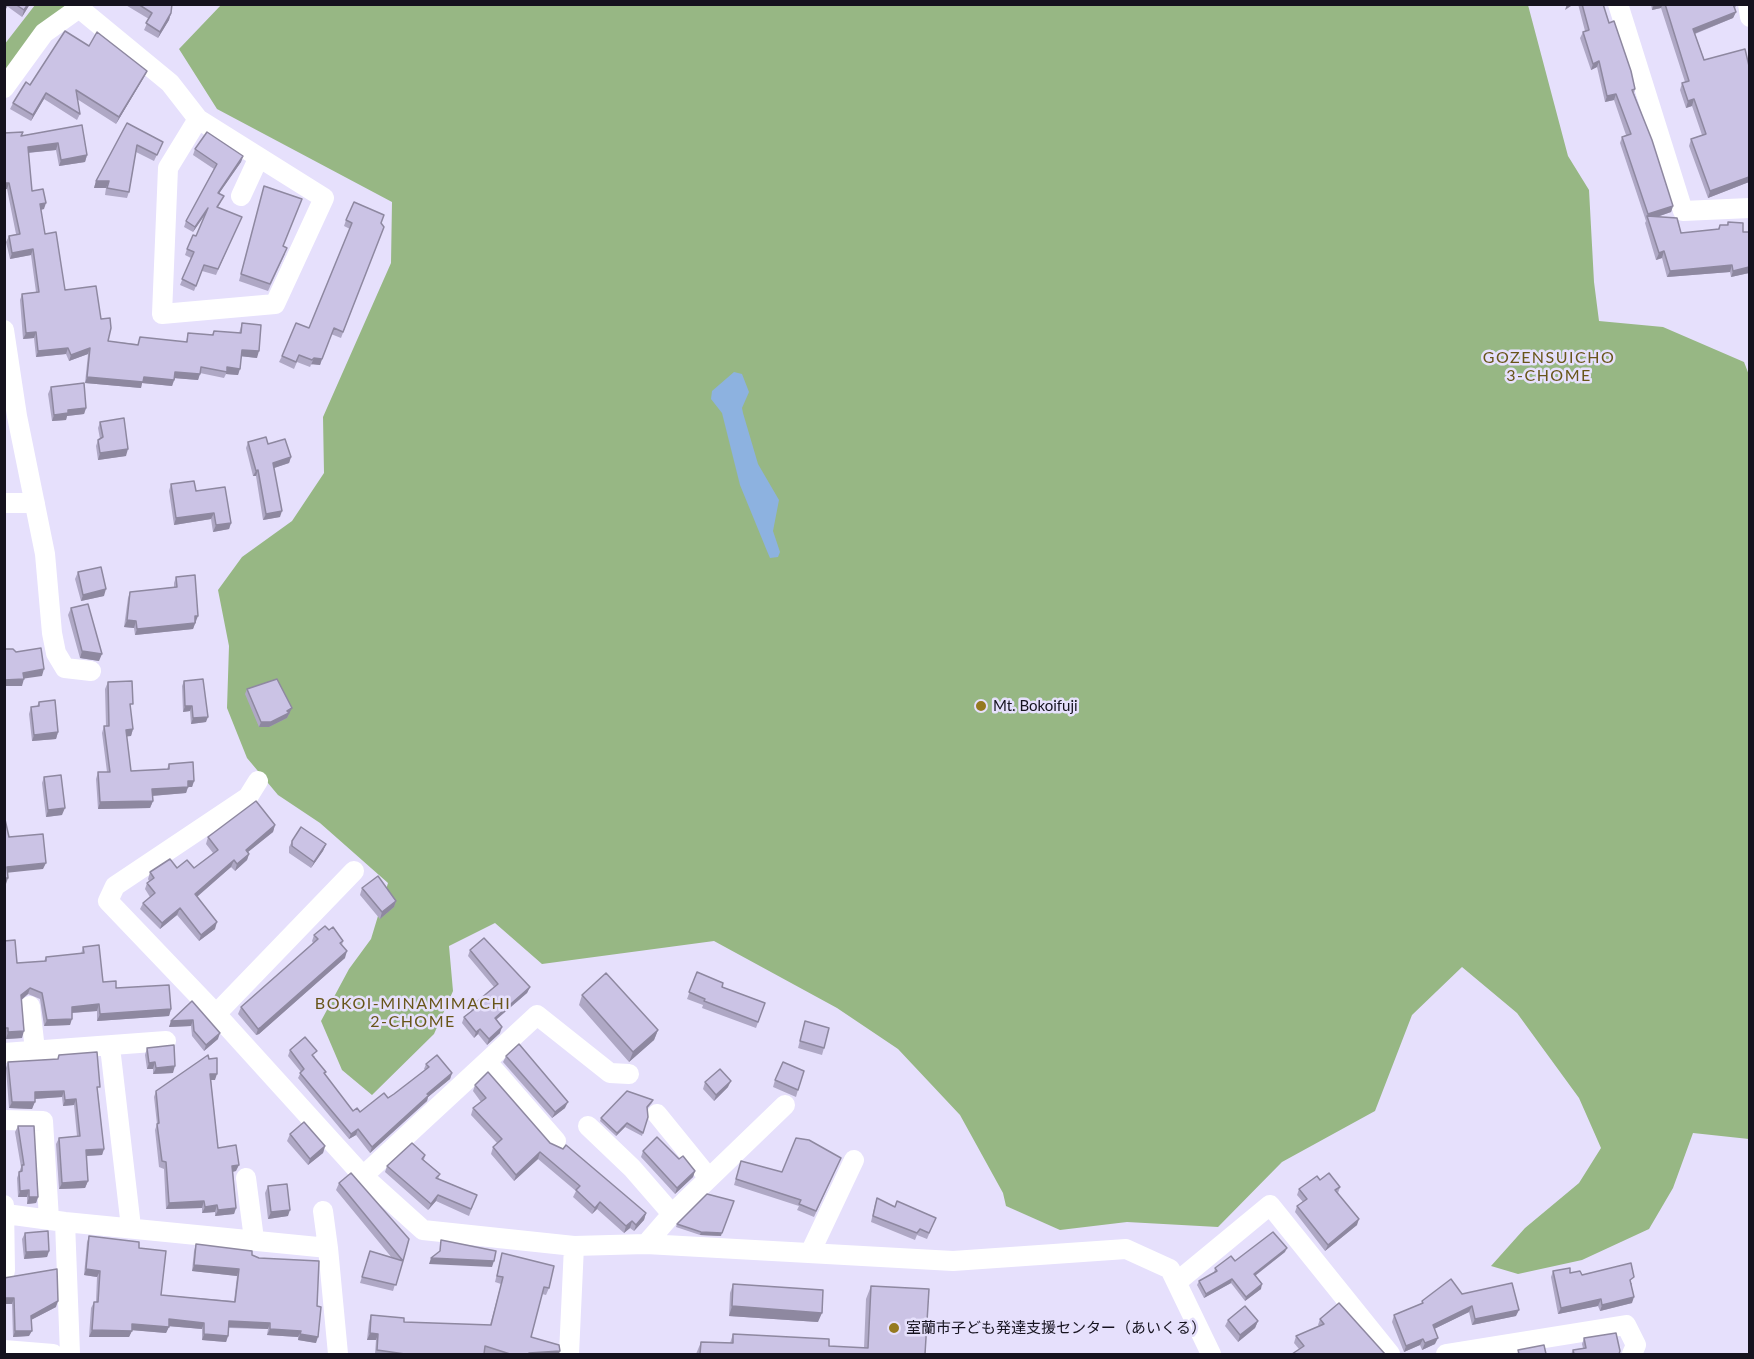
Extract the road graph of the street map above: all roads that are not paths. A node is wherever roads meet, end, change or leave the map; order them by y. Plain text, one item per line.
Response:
1 (1618, 4) edge
2 (1748, 4) edge
3 (80, 6) edge
4 (1749, 17) edge
5 (4, 88) edge
6 (198, 119) junction
7 (259, 157) junction
8 (241, 196) dead end
9 (1749, 208) edge
10 (4, 330) edge
11 (11, 417) edge
12 (4, 503) edge
13 (35, 503) junction
14 (91, 671) dead end
15 (258, 781) dead end
16 (354, 871) dead end
17 (30, 1006) dead end
18 (216, 1014) junction
19 (166, 1041) dead end
20 (110, 1047) junction
21 (35, 1050) junction
22 (4, 1053) edge
23 (488, 1063) junction
24 (628, 1074) dead end
25 (785, 1105) dead end
26 (657, 1114) dead end
27 (4, 1120) edge
28 (588, 1126) dead end
29 (556, 1141) dead end
30 (854, 1161) dead end
31 (363, 1176) junction
32 (246, 1178) dead end
33 (709, 1178) junction
34 (5, 1209) edge
35 (323, 1210) dead end
36 (672, 1215) junction
37 (57, 1221) junction
38 (131, 1227) junction
39 (254, 1239) junction
40 (646, 1244) junction
41 (574, 1246) junction
42 (328, 1248) junction
43 (810, 1253) junction
44 (5, 1271) edge
45 (1178, 1281) junction
46 (4, 1350) edge
47 (54, 1354) edge
48 (70, 1354) edge
49 (338, 1354) edge
50 (569, 1354) edge
51 (1211, 1354) edge
52 (1390, 1354) edge
53 (1446, 1354) edge
54 (1632, 1354) edge

1 - 9 street
2 - 4 street
3 - 5 street
3 - 6 street
6 - 7 street
6 - 7 street
7 - 8 street
10 - 11 street
11 - 13 street
12 - 13 street
13 - 14 street
15 - 18 street
16 - 18 street
17 - 21 street
18 - 31 street
19 - 20 street
20 - 21 street
20 - 38 street
21 - 22 street
23 - 24 street
23 - 29 street
23 - 31 street
25 - 33 street
26 - 33 street
27 - 37 street
28 - 36 street
30 - 43 street
31 - 41 street
32 - 39 street
33 - 36 street
34 - 37 street
34 - 44 street
35 - 42 street
36 - 40 street
37 - 38 street
37 - 48 street
38 - 39 street
39 - 42 street
40 - 41 street
40 - 43 street
41 - 50 street
42 - 49 street
43 - 45 street
45 - 51 street
45 - 52 street
46 - 47 street
53 - 54 street

